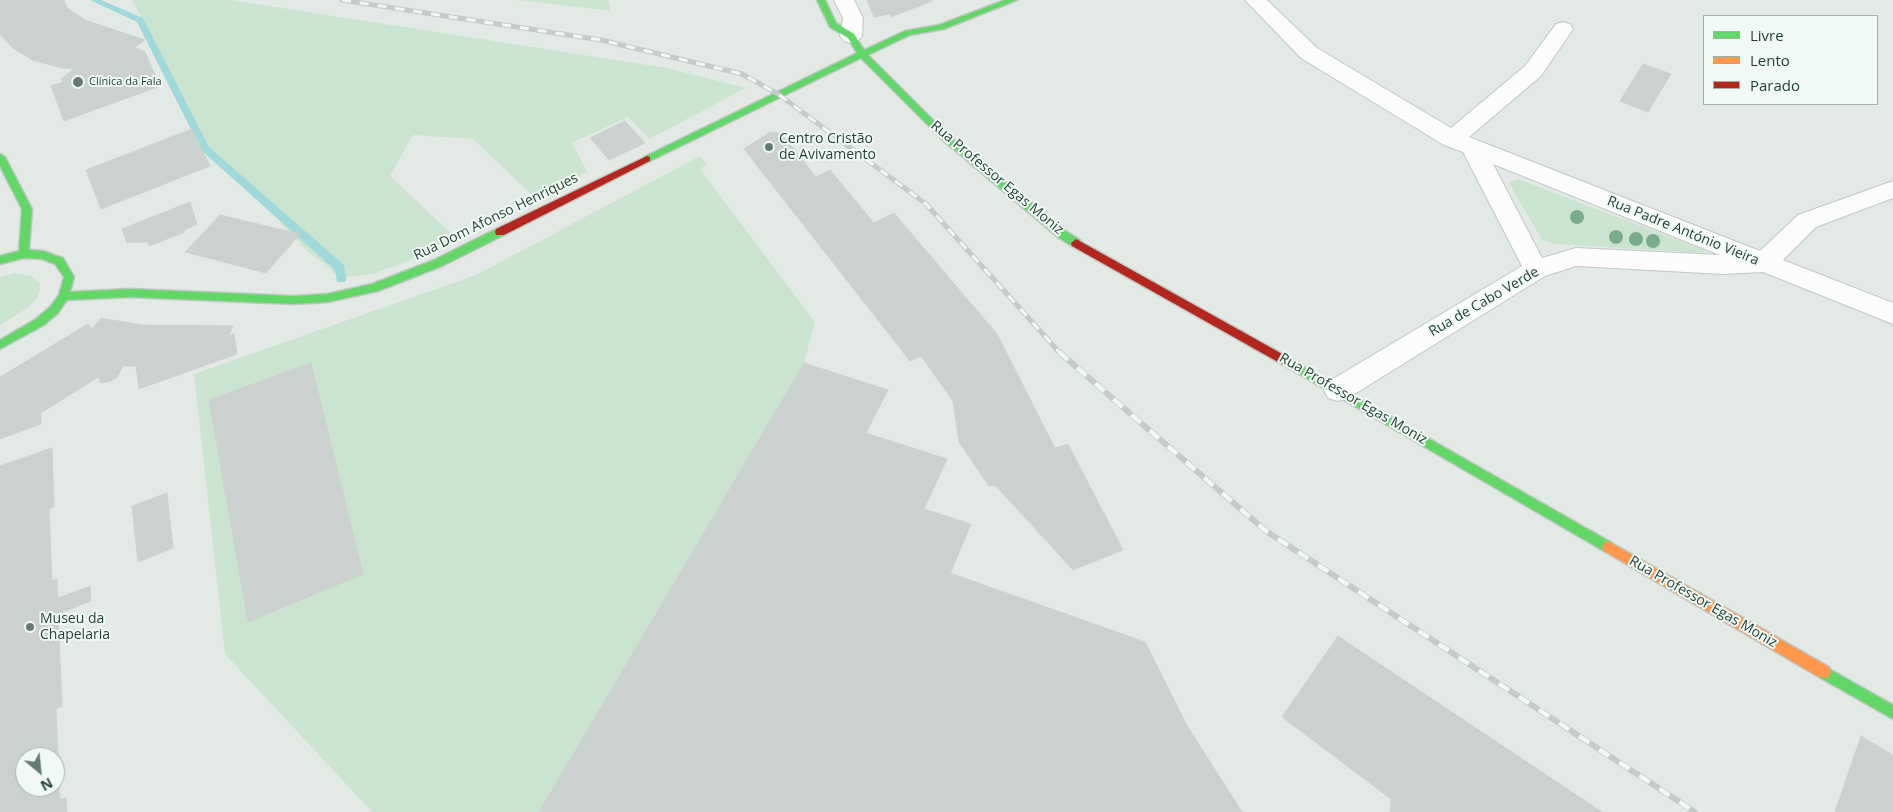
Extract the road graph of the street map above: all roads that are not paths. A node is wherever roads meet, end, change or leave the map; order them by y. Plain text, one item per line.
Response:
1 (821, 0) edge
2 (844, 0) edge
3 (1013, 0) edge
4 (1255, 0) edge
5 (922, 21) dead end
6 (1563, 29) dead end
7 (908, 33) junction
8 (851, 36) junction
9 (862, 54) junction
10 (1452, 139) junction
11 (1473, 149) junction
12 (0, 158) edge
13 (1893, 189) edge
14 (24, 254) junction
15 (0, 260) edge
16 (1764, 263) junction
17 (1536, 269) junction
18 (64, 296) junction
19 (1893, 314) edge
20 (0, 345) edge
21 (1338, 390) junction
22 (1893, 712) edge

1 - 8 street, Rua Professor Egas Moniz
2 - 8 street, Rua Professor Egas Moniz
3 - 7 street, Rua Dom Afonso Henriques
4 - 10 street, Rua Padre António Vieira
5 - 7 street, Rua Dom Afonso Henriques
6 - 10 street
7 - 9 street, Rua Dom Afonso Henriques
8 - 9 street, Rua Professor Egas Moniz
9 - 18 street, Rua Dom Afonso Henriques
9 - 21 street, Rua Professor Egas Moniz
10 - 11 street, Rua Padre António Vieira
11 - 16 street, Rua Padre António Vieira
11 - 17 street
12 - 14 street
13 - 16 street
14 - 15 street
14 - 18 street
16 - 17 street, Rua de Cabo Verde
16 - 19 street, Rua Padre António Vieira
17 - 21 street, Rua de Cabo Verde
18 - 20 street
21 - 22 street, Rua Professor Egas Moniz

